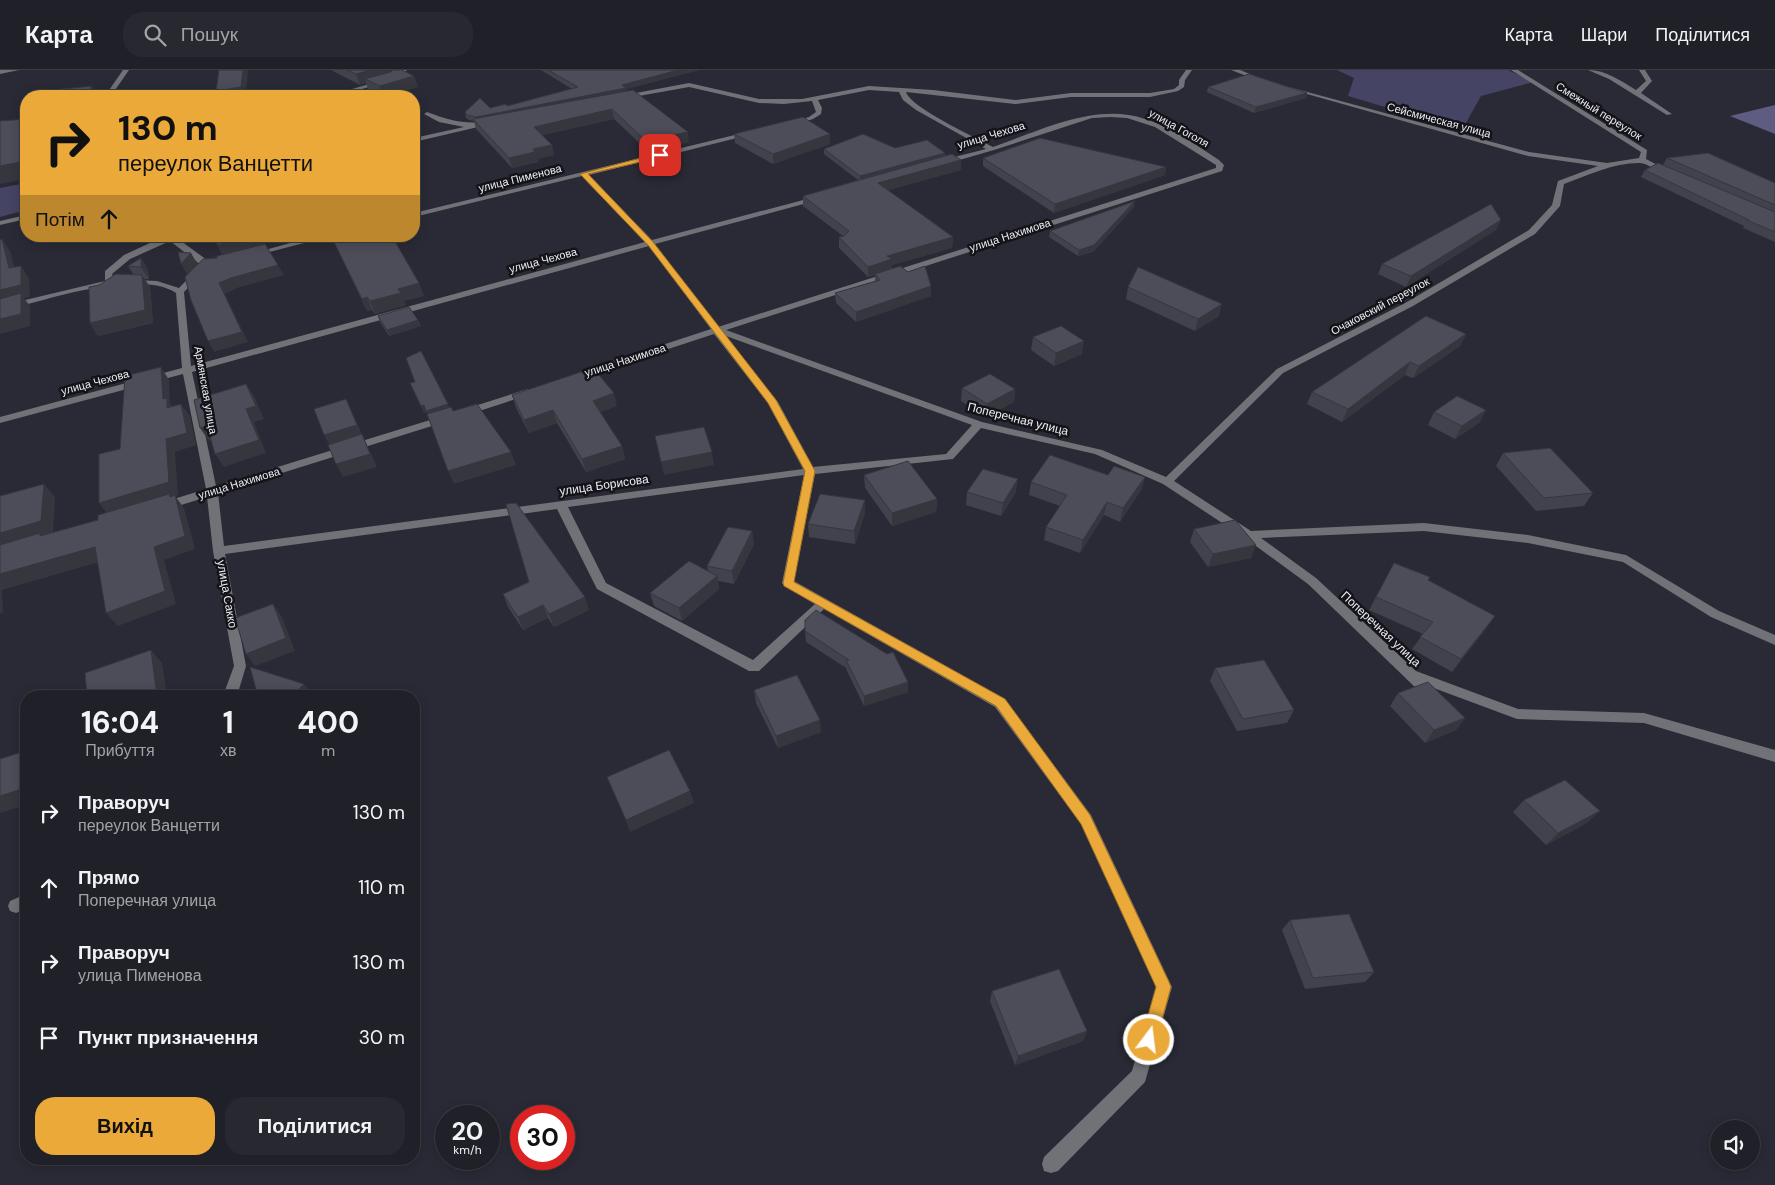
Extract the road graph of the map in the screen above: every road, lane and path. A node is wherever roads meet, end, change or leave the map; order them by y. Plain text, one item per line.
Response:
1 (16, 70) edge
2 (126, 70) edge
3 (404, 70) edge
4 (1189, 70) edge
5 (1234, 70) edge
6 (1514, 70) edge
7 (1591, 70) edge
8 (1642, 70) edge
9 (0, 72) edge
10 (1267, 81) edge
11 (1285, 86) edge
12 (112, 90) edge
13 (351, 90) edge
14 (902, 90) junction
15 (1637, 93) junction
16 (814, 99) junction
17 (610, 100) edge
18 (427, 114) dead end
19 (1669, 114) dead end
20 (1091, 116) joint
21 (497, 122) edge
22 (783, 125) edge
23 (478, 126) junction
24 (754, 132) edge
25 (420, 139) edge
26 (992, 149) junction
27 (1642, 160) junction
28 (935, 165) edge
29 (1607, 165) junction
30 (1219, 169) joint
31 (584, 174) junction
32 (1675, 175) edge
33 (831, 194) edge
34 (420, 214) edge
35 (20, 218) edge
36 (0, 223) edge
37 (158, 242) edge
38 (176, 242) edge
39 (303, 242) edge
40 (651, 244) junction
41 (243, 257) edge
42 (215, 264) edge
43 (206, 266) junction
44 (110, 282) junction
45 (180, 292) junction
46 (0, 309) edge
47 (716, 330) junction
48 (187, 370) junction
49 (568, 379) edge
50 (540, 388) edge
51 (0, 420) edge
52 (979, 424) junction
53 (810, 471) junction
54 (1167, 482) junction
55 (212, 491) junction
56 (562, 505) junction
57 (157, 508) edge
58 (1249, 535) junction
59 (219, 551) junction
60 (823, 603) junction
61 (1775, 640) edge
62 (1409, 674) junction
63 (1424, 687) edge
64 (232, 690) edge
65 (1775, 756) edge
66 (1052, 1164) dead end

1 - 9 street
2 - 12 street
3 - 13 street
4 - 14 street
5 - 10 street
6 - 27 street, Смежный переулок
7 - 15 street
8 - 15 street
11 - 29 street, Сейсмическая улица
14 - 16 street
14 - 26 street
15 - 19 street
16 - 17 street
16 - 22 street
18 - 23 street
20 - 26 street, улица Чехова
20 - 30 street, улица Гоголя
21 - 23 street
23 - 25 street
24 - 31 street, улица Пименова
26 - 28 street, улица Чехова
27 - 29 street, Сейсмическая улица
27 - 32 street, Смежный переулок
29 - 54 street, Очаковский переулок
30 - 47 street, улица Нахимова
31 - 34 street, улица Пименова
31 - 40 street
33 - 40 street, улица Чехова
35 - 36 street
37 - 44 street
38 - 43 street
39 - 41 street
40 - 47 street
40 - 48 street, улица Чехова
42 - 43 street
43 - 45 street
44 - 45 street
44 - 46 street
45 - 48 street, Армянская улица
47 - 49 street, улица Нахимова
47 - 52 street, Поперечная улица
47 - 53 street
48 - 51 street, улица Чехова
48 - 55 street, Армянская улица
50 - 55 street, улица Нахимова
52 - 53 street, улица Борисова
52 - 54 street, Поперечная улица
53 - 56 street, улица Борисова
53 - 60 street
54 - 58 street, Поперечная улица
55 - 57 street, улица Нахимова
55 - 59 street, улица Сакко
56 - 59 street, улица Борисова
56 - 60 street
58 - 61 street
58 - 62 street, Поперечная улица
59 - 64 street, улица Сакко
60 - 66 street
62 - 63 street, Поперечная улица
62 - 65 street

